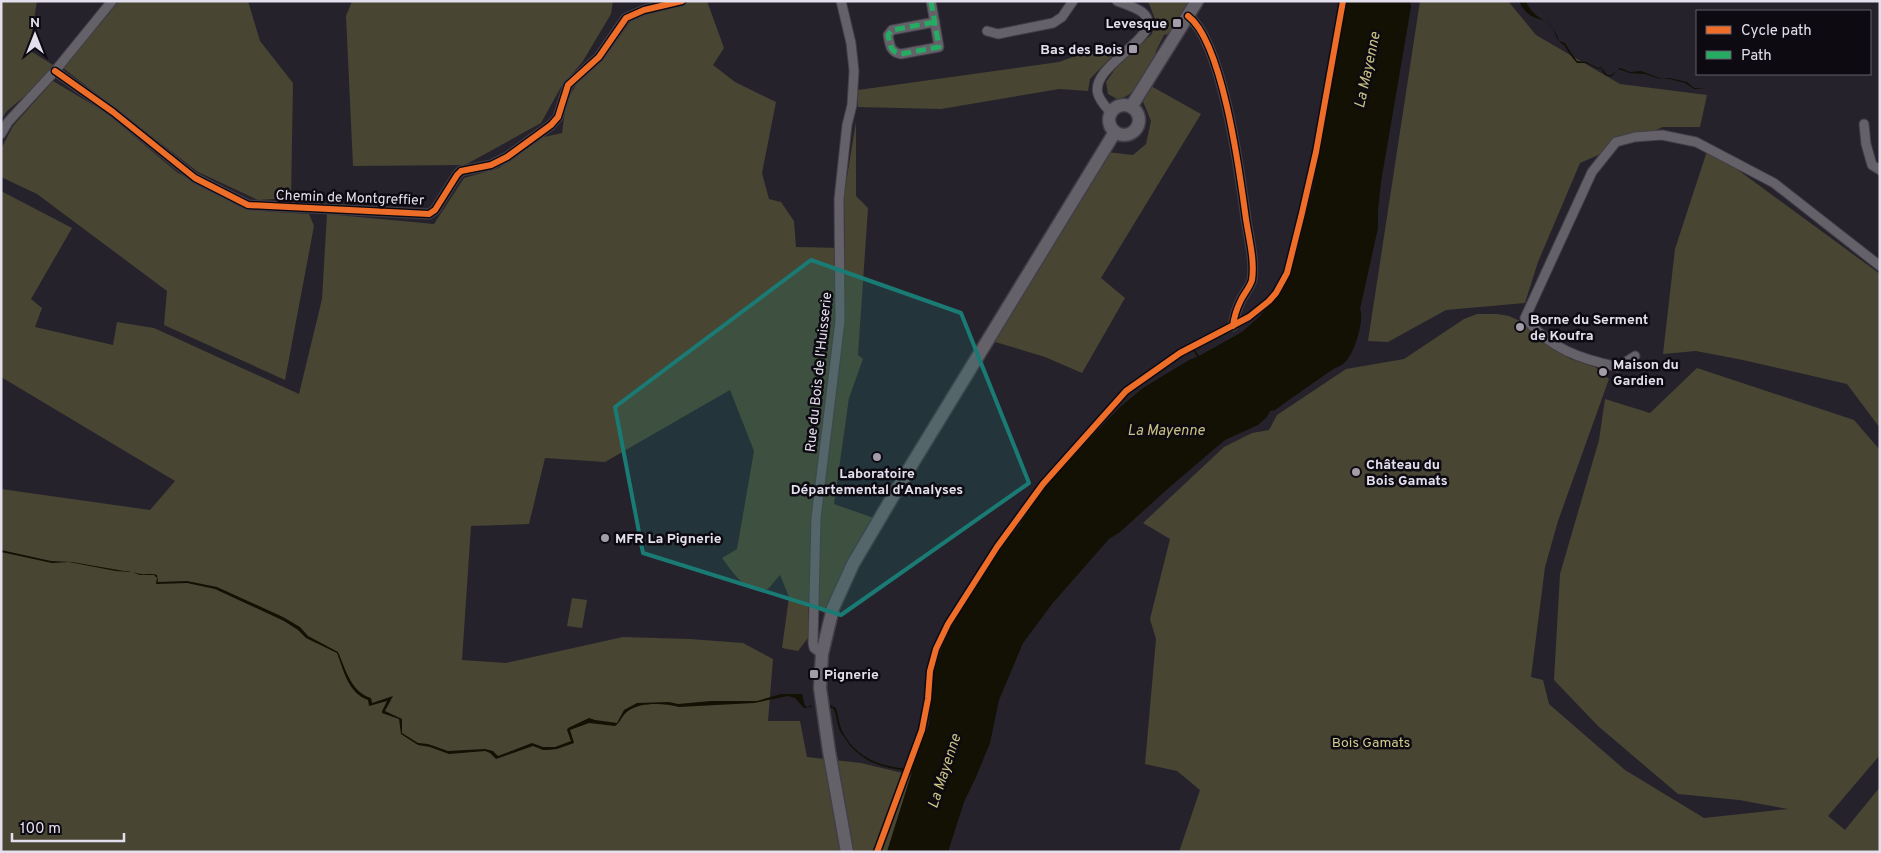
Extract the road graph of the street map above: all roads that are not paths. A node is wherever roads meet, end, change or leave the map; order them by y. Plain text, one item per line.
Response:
1 (112, 1) edge
2 (682, 1) edge
3 (841, 1) edge
4 (931, 1) edge
5 (1073, 1) edge
6 (1117, 1) edge
7 (1197, 1) edge
8 (1139, 5) edge
9 (1188, 16) junction
10 (935, 22) junction
11 (987, 31) dead end
12 (55, 71) junction
13 (1131, 107) junction
14 (1111, 113) junction
15 (1864, 124) dead end
16 (1115, 132) junction
17 (1, 134) edge
18 (1880, 170) edge
19 (1880, 266) edge
20 (1233, 326) dead end
21 (1635, 356) dead end
22 (822, 654) junction
23 (847, 852) edge

1 - 12 street
2 - 12 street, Chemin de Montgreffier
3 - 22 street, Rue du Bois de l'Huisserie
4 - 10 street
5 - 11 street
6 - 8 street
7 - 9 main road
8 - 14 street
9 - 13 main road
9 - 20 street
10 - 10 street
12 - 17 street
13 - 14 main road
13 - 16 main road
14 - 16 main road
15 - 18 street
16 - 22 main road
19 - 21 street
22 - 23 main road

